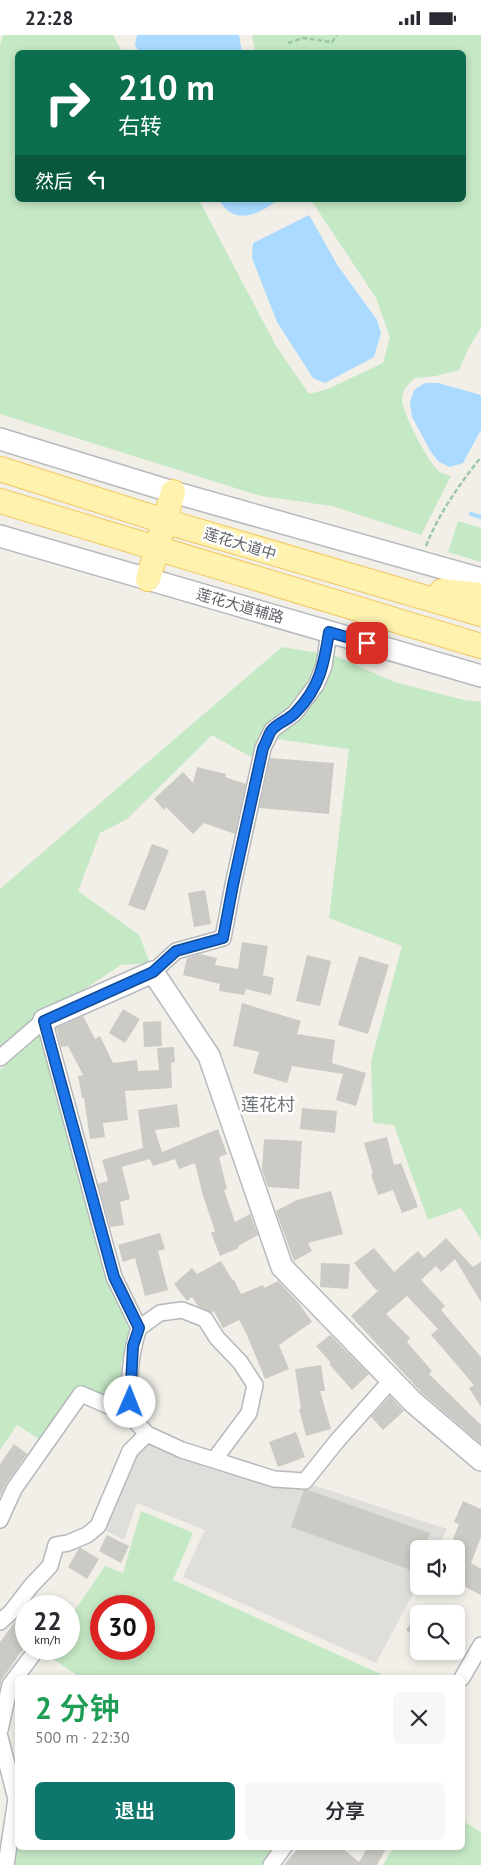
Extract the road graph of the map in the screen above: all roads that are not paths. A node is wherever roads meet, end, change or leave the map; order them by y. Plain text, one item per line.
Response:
1 (0, 439) edge
2 (0, 469) edge
3 (173, 492) junction
4 (0, 501) edge
5 (164, 521) junction
6 (0, 536) edge
7 (157, 547) junction
8 (148, 579) junction
9 (481, 579) edge
10 (366, 580) junction
11 (481, 595) edge
12 (350, 607) junction
13 (481, 614) edge
14 (329, 632) junction
15 (481, 645) edge
16 (481, 676) edge
17 (153, 972) junction
18 (44, 1021) junction
19 (0, 1058) edge
20 (139, 1328) junction
21 (386, 1386) dead end
22 (130, 1415) junction
23 (147, 1434) junction
24 (214, 1460) junction
25 (481, 1460) edge
26 (0, 1521) edge
27 (0, 1622) edge
28 (481, 1645) edge
29 (29, 1660) edge
30 (18, 1675) edge
31 (464, 1675) edge
32 (15, 1679) edge
33 (0, 1730) edge
34 (0, 1737) edge
35 (15, 1795) edge
36 (15, 1806) edge
37 (282, 1850) edge
38 (6, 1865) edge
39 (271, 1865) edge

1 - 3 street
2 - 5 main road, 莲花大道中
3 - 5 main road
3 - 9 street
4 - 7 main road, 莲花大道中
5 - 7 main road
5 - 10 main road, 莲花大道中
6 - 8 street, 莲花大道辅路
7 - 8 main road
7 - 12 main road, 莲花大道中
8 - 14 street, 莲花大道辅路
10 - 11 main road
10 - 12 main road
10 - 13 main road, 莲花大道中
12 - 15 main road, 莲花大道中
14 - 16 street, 莲花大道辅路
14 - 17 street
17 - 18 street
17 - 25 street
18 - 19 street
18 - 20 street
20 - 22 street
20 - 24 street
21 - 24 street
22 - 23 street
22 - 26 street
23 - 24 street
23 - 27 street
28 - 31 street
29 - 30 street
32 - 33 street
34 - 35 street
36 - 38 street
37 - 39 street

